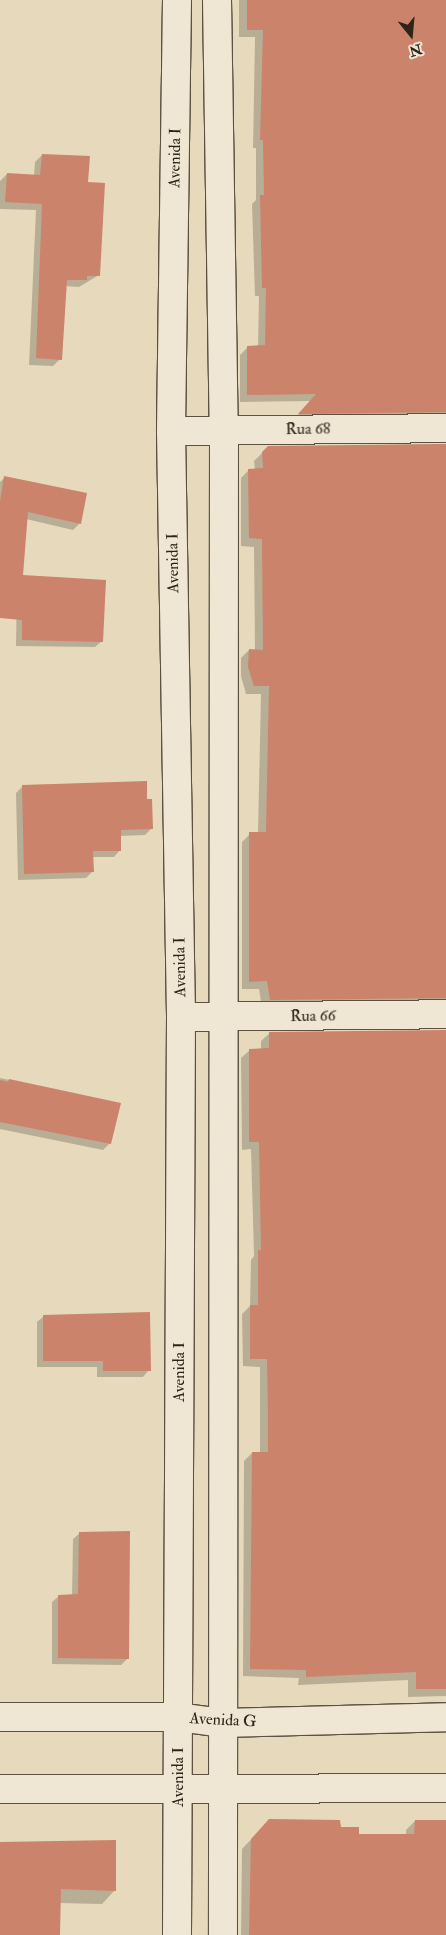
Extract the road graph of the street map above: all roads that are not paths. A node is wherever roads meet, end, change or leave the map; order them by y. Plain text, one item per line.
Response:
1 (177, 0) edge
2 (217, 0) edge
3 (446, 428) edge
4 (224, 430) junction
5 (171, 432) junction
6 (446, 1014) edge
7 (181, 1017) junction
8 (222, 1017) junction
9 (0, 1717) edge
10 (178, 1717) junction
11 (446, 1717) edge
12 (222, 1723) junction
13 (222, 1788) junction
14 (446, 1788) edge
15 (0, 1789) edge
16 (178, 1789) junction
17 (178, 1935) edge
18 (223, 1935) edge

1 - 5 street, Avenida I
2 - 4 street
3 - 4 street, Rua 68
4 - 5 street, Rua 68
4 - 8 street
5 - 7 street, Avenida I
6 - 8 street, Rua 66
7 - 8 street, Rua 66
7 - 10 street, Avenida I
8 - 12 street
9 - 10 street, Avenida G
10 - 12 street, Avenida G
10 - 16 street, Avenida I
11 - 12 street, Avenida G
12 - 13 street
13 - 14 street
13 - 16 street
13 - 18 street
15 - 16 street
16 - 17 street, Avenida I

